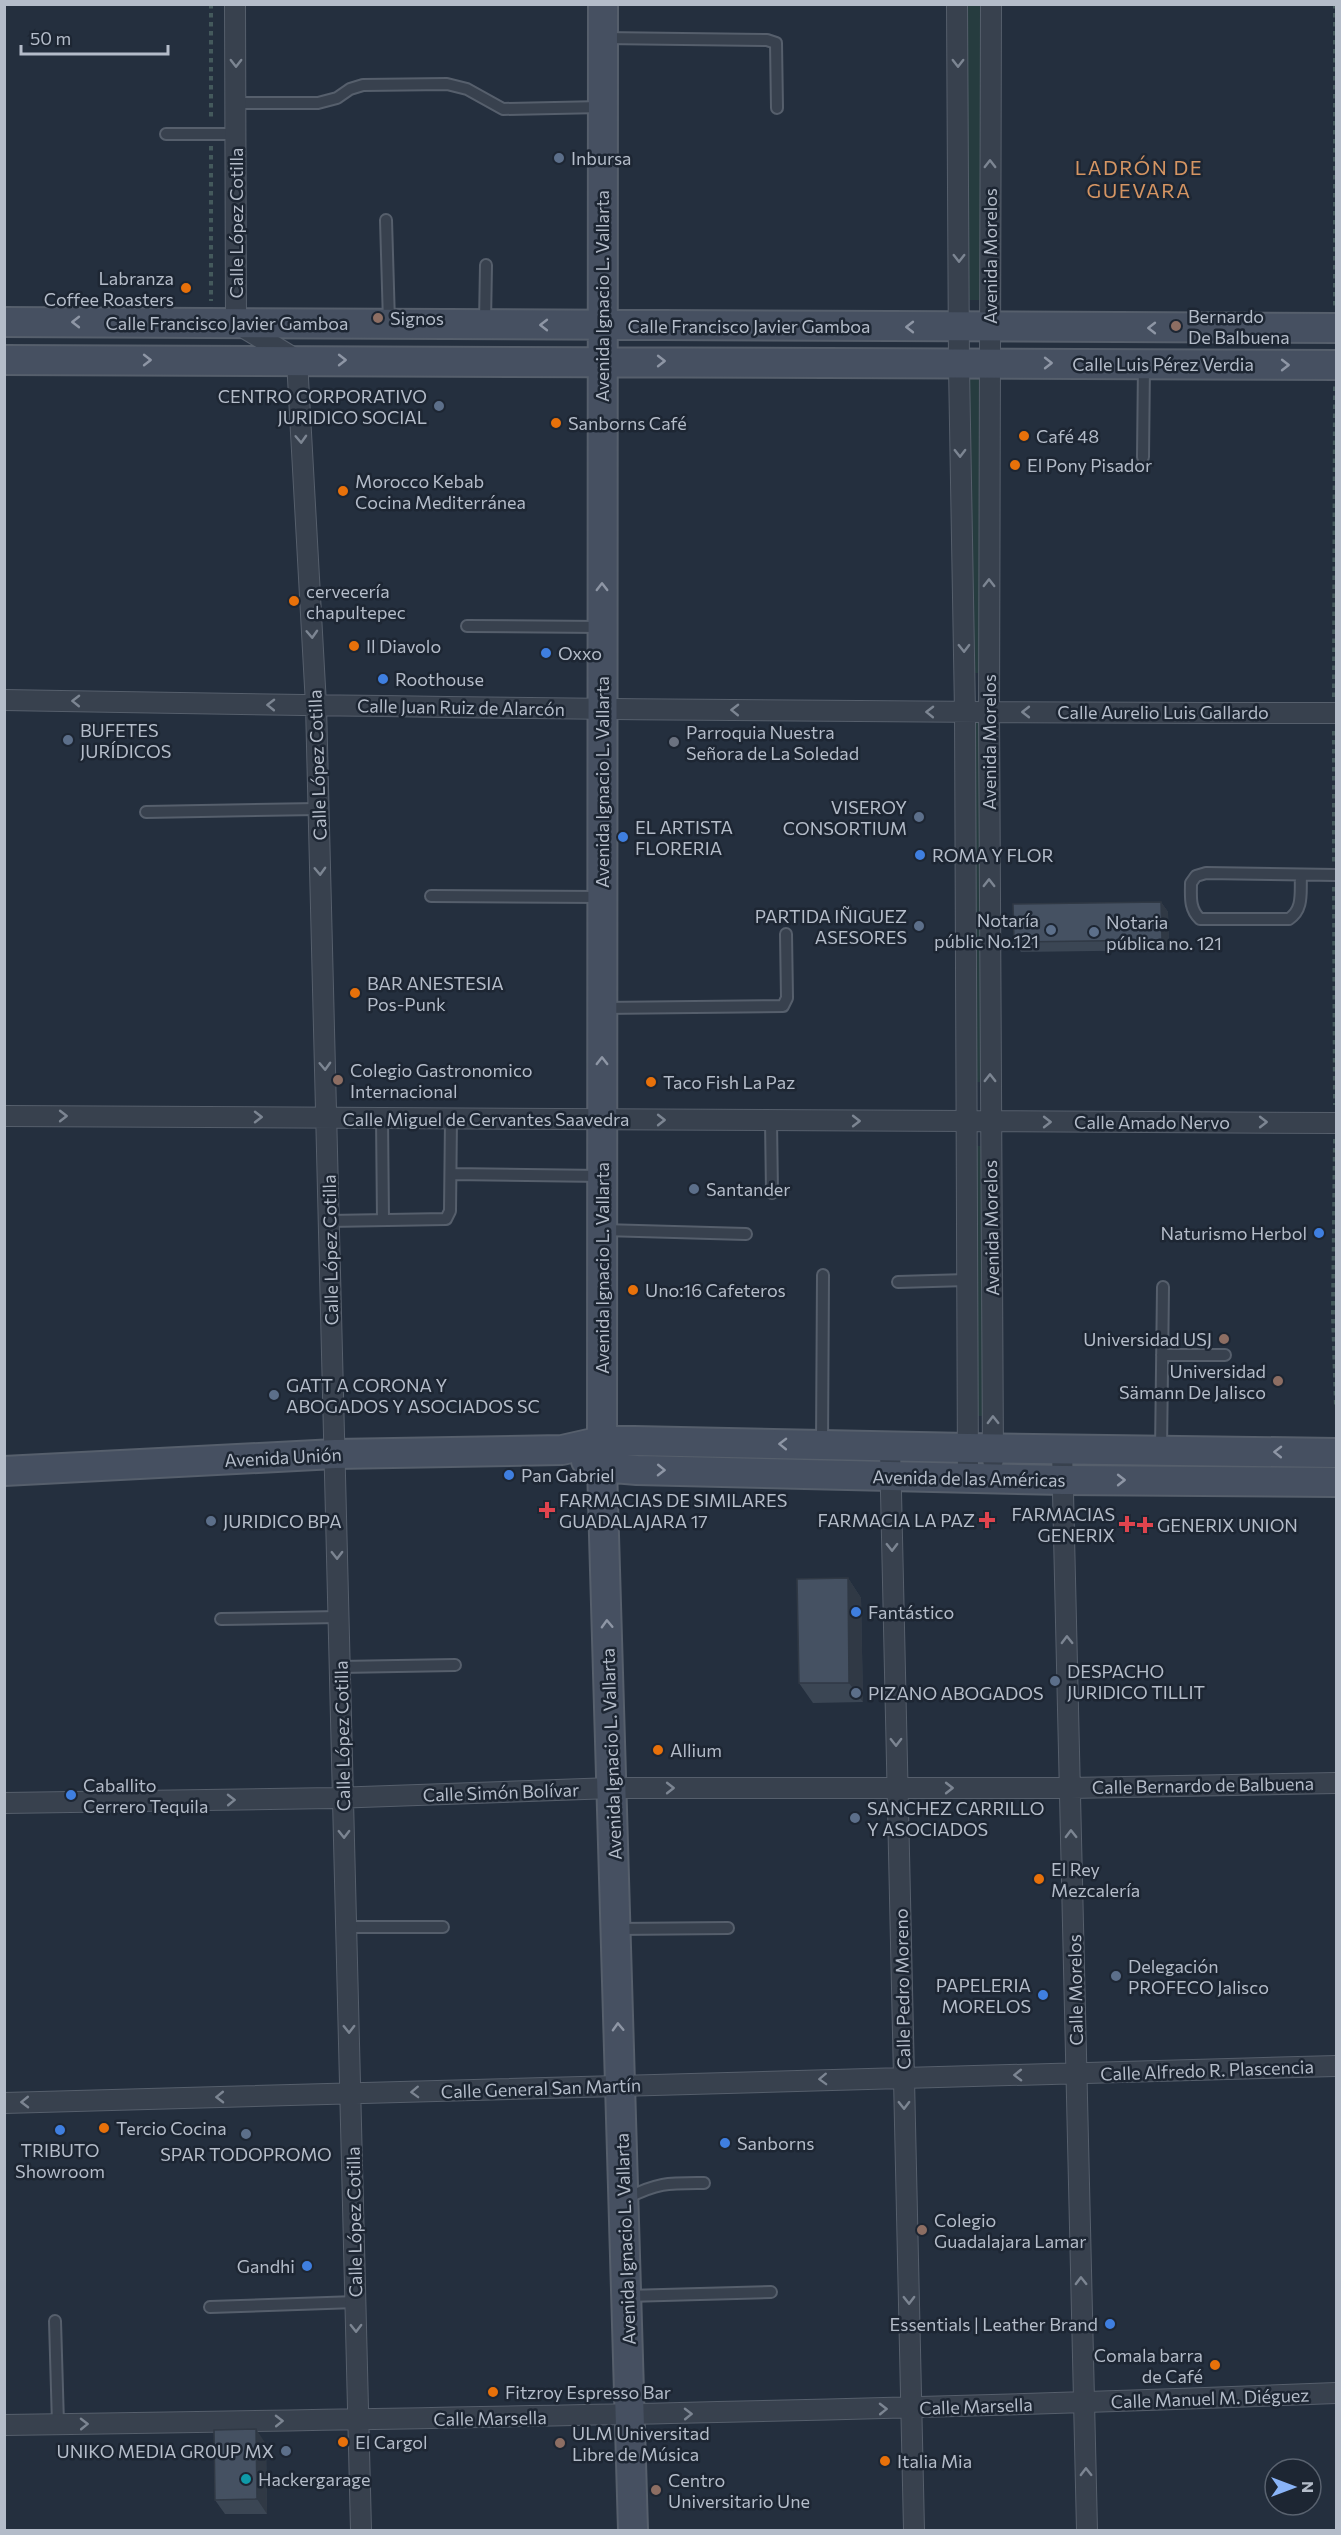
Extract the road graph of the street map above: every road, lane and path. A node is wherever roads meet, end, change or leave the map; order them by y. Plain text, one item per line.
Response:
1 (235, 4) edge
2 (603, 4) edge
3 (957, 4) edge
4 (991, 4) edge
5 (603, 38) junction
6 (236, 103) junction
7 (603, 107) junction
8 (777, 108) dead end
9 (166, 134) dead end
10 (236, 134) junction
11 (386, 220) dead end
12 (486, 265) dead end
13 (4, 322) edge
14 (236, 323) junction
15 (389, 324) junction
16 (485, 325) junction
17 (602, 325) junction
18 (959, 327) junction
19 (989, 327) junction
20 (1336, 328) edge
21 (4, 360) edge
22 (297, 360) junction
23 (602, 362) junction
24 (959, 362) junction
25 (989, 362) junction
26 (1144, 364) junction
27 (1336, 365) edge
28 (1143, 457) dead end
29 (467, 626) dead end
30 (602, 627) junction
31 (4, 699) edge
32 (315, 705) junction
33 (602, 708) junction
34 (965, 712) junction
35 (989, 712) junction
36 (1336, 713) edge
37 (318, 809) junction
38 (146, 812) dead end
39 (1336, 875) edge
40 (1301, 876) junction
41 (432, 896) dead end
42 (602, 897) junction
43 (786, 934) dead end
44 (602, 1008) junction
45 (4, 1116) edge
46 (326, 1118) junction
47 (382, 1118) junction
48 (451, 1119) junction
49 (602, 1120) junction
50 (771, 1121) junction
51 (967, 1122) junction
52 (990, 1122) junction
53 (1336, 1122) edge
54 (451, 1174) junction
55 (602, 1176) junction
56 (772, 1193) dead end
57 (383, 1220) junction
58 (329, 1221) junction
59 (602, 1230) junction
60 (746, 1234) dead end
61 (823, 1275) dead end
62 (967, 1280) junction
63 (898, 1282) dead end
64 (1163, 1287) dead end
65 (1162, 1355) junction
66 (1225, 1355) dead end
67 (822, 1445) junction
68 (890, 1447) junction
69 (980, 1448) junction
70 (1062, 1449) junction
71 (1161, 1451) junction
72 (1336, 1453) edge
73 (335, 1454) junction
74 (602, 1454) junction
75 (4, 1471) edge
76 (890, 1476) junction
77 (981, 1478) junction
78 (1063, 1480) junction
79 (1336, 1482) edge
80 (339, 1617) junction
81 (221, 1619) dead end
82 (455, 1665) dead end
83 (340, 1667) junction
84 (1336, 1783) edge
85 (612, 1788) junction
86 (897, 1788) junction
87 (1070, 1788) junction
88 (343, 1798) junction
89 (4, 1803) edge
90 (346, 1927) junction
91 (443, 1928) dead end
92 (728, 1928) dead end
93 (615, 1929) junction
94 (1336, 2066) edge
95 (1077, 2074) junction
96 (904, 2077) junction
97 (620, 2085) junction
98 (351, 2094) junction
99 (4, 2103) edge
100 (704, 2183) dead end
101 (624, 2199) junction
102 (771, 2292) dead end
103 (627, 2296) junction
104 (356, 2302) junction
105 (210, 2307) dead end
106 (55, 2321) dead end
107 (1336, 2392) edge
108 (1084, 2403) junction
109 (911, 2408) junction
110 (630, 2415) junction
111 (359, 2420) junction
112 (58, 2424) junction
113 (4, 2425) edge
114 (361, 2530) edge
115 (633, 2530) edge
116 (914, 2530) edge
117 (1087, 2530) edge

1 -> 6 street, Calle López Cotilla
2 - 5 main road, Avenida Ignacio L. Vallarta
3 -> 18 street, Avenida Morelos
19 -> 4 street, Avenida Morelos
5 - 7 main road, Avenida Ignacio L. Vallarta
5 - 8 lane
6 - 7 lane
6 - 10 street, Calle López Cotilla
7 - 17 main road, Avenida Ignacio L. Vallarta
9 - 10 lane
10 - 14 street, Calle López Cotilla
11 - 15 lane
12 - 16 lane
14 -> 13 main road, Calle Francisco Javier Gamboa
14 - 15 main road, Calle Francisco Javier Gamboa
14 - 22 street, Calle López Cotilla
15 - 16 main road, Calle Francisco Javier Gamboa
17 -> 16 main road, Calle Francisco Javier Gamboa
18 -> 17 main road, Calle Francisco Javier Gamboa
17 - 23 main road, Avenida Ignacio L. Vallarta
18 - 19 main road, Calle Francisco Javier Gamboa
18 - 24 street, Avenida Morelos
20 -> 19 main road, Calle Luis Pérez Verdia
19 - 25 street, Avenida Morelos
21 -> 22 main road, Calle Francisco Javier Gamboa
22 -> 23 main road, Calle Francisco Javier Gamboa
22 -> 32 street, Calle López Cotilla
23 -> 24 main road, Calle Francisco Javier Gamboa
30 -> 23 main road, Avenida Ignacio L. Vallarta
24 - 25 main road, Calle Francisco Javier Gamboa
24 -> 34 street, Avenida Morelos
25 -> 26 main road, Calle Luis Pérez Verdia
35 -> 25 street, Avenida Morelos
26 -> 27 main road, Calle Luis Pérez Verdia
26 - 28 lane
29 - 30 lane
30 - 33 main road, Avenida Ignacio L. Vallarta
32 -> 31 street, Calle Juan Ruiz de Alarcón
32 - 33 street, Calle Juan Ruiz de Alarcón
32 - 37 street, Calle López Cotilla
34 -> 33 street, Calle Juan Ruiz de Alarcón
33 - 42 main road, Avenida Ignacio L. Vallarta
34 - 35 street, Calle Juan Ruiz de Alarcón
34 - 51 street, Avenida Morelos
36 -> 35 street, Calle Aurelio Luis Gallardo
52 -> 35 street, Avenida Morelos
37 - 38 lane
37 -> 46 street, Calle López Cotilla
39 - 40 lane
40 - 40 lane
41 - 42 lane
42 - 44 main road, Avenida Ignacio L. Vallarta
43 - 44 lane
49 -> 44 main road, Avenida Ignacio L. Vallarta
45 -> 46 street, Calle Miguel de Cervantes Saavedra
46 - 47 street, Calle Miguel de Cervantes Saavedra
46 - 58 street, Calle López Cotilla
47 - 48 street, Calle Miguel de Cervantes Saavedra
47 - 57 lane
48 - 49 street, Calle Miguel de Cervantes Saavedra
48 - 54 lane
49 -> 50 street, Calle Miguel de Cervantes Saavedra
49 - 55 main road, Avenida Ignacio L. Vallarta
50 -> 51 street, Calle Miguel de Cervantes Saavedra
50 - 56 lane
51 - 52 street, Calle Amado Nervo
51 - 62 street, Avenida Morelos
52 -> 53 street, Calle Amado Nervo
69 -> 52 street, Avenida Morelos
54 - 55 lane
54 - 57 lane
55 - 59 main road, Avenida Ignacio L. Vallarta
57 - 58 lane
58 - 73 street, Calle López Cotilla
59 - 60 lane
59 - 74 main road, Avenida Ignacio L. Vallarta
61 - 67 lane
62 - 63 lane
62 - 69 street, Avenida Morelos
64 - 65 lane
65 - 66 lane
65 - 71 lane
67 - 68 main road, Avenida de las Américas
67 -> 74 main road, Avenida de las Américas
68 - 69 main road, Avenida de las Américas
68 - 76 street, Calle Pedro Moreno
69 - 70 main road, Avenida de las Américas
69 - 77 street, Avenida Morelos
70 - 71 main road, Avenida de las Américas
70 - 78 street, Calle Morelos
72 -> 71 main road, Avenida de las Américas
73 - 74 main road, Avenida Unión
73 - 75 main road, Avenida Unión
73 -> 80 street, Calle López Cotilla
74 -> 76 main road, Avenida de las Américas
85 -> 74 main road, Avenida Ignacio L. Vallarta
76 - 77 main road, Avenida de las Américas
76 -> 86 street, Calle Pedro Moreno
77 - 78 main road, Avenida de las Américas
78 -> 79 main road, Avenida de las Américas
87 -> 78 street, Calle Morelos
80 - 81 lane
80 - 83 street, Calle López Cotilla
82 - 83 lane
83 - 88 street, Calle López Cotilla
84 - 87 street, Calle Bernardo de Balbuena
85 -> 86 street, Calle Simón Bolívar
85 - 88 street, Calle Simón Bolívar
85 - 93 main road, Avenida Ignacio L. Vallarta
86 -> 87 street, Calle Simón Bolívar
86 - 96 street, Calle Pedro Moreno
95 -> 87 street, Calle Morelos
89 -> 88 street, Calle Simón Bolívar
88 -> 90 street, Calle López Cotilla
90 - 91 lane
90 -> 98 street, Calle López Cotilla
92 - 93 lane
97 -> 93 main road, Avenida Ignacio L. Vallarta
94 - 95 street, Calle Alfredo R. Plascencia
95 -> 96 street, Calle General San Martín
108 -> 95 street, Calle Morelos
96 -> 97 street, Calle General San Martín
96 -> 109 street, Calle Pedro Moreno
97 -> 98 street, Calle General San Martín
97 - 101 main road, Avenida Ignacio L. Vallarta
98 -> 99 street, Calle General San Martín
98 - 104 street, Calle López Cotilla
100 - 101 lane
101 - 103 main road, Avenida Ignacio L. Vallarta
102 - 103 lane
103 - 110 main road, Avenida Ignacio L. Vallarta
104 - 105 lane
104 -> 111 street, Calle López Cotilla
106 - 112 lane
107 - 108 street, Calle Manuel M. Diéguez
108 - 109 street, Calle Marsella
117 -> 108 street, Calle Morelos
110 -> 109 street, Calle Marsella
109 - 116 street, Calle Pedro Moreno
110 - 111 street, Calle Marsella
110 - 115 main road, Avenida Ignacio L. Vallarta
112 -> 111 street, Calle Marsella
111 - 114 street, Calle López Cotilla
112 - 113 street, Calle Marsella

